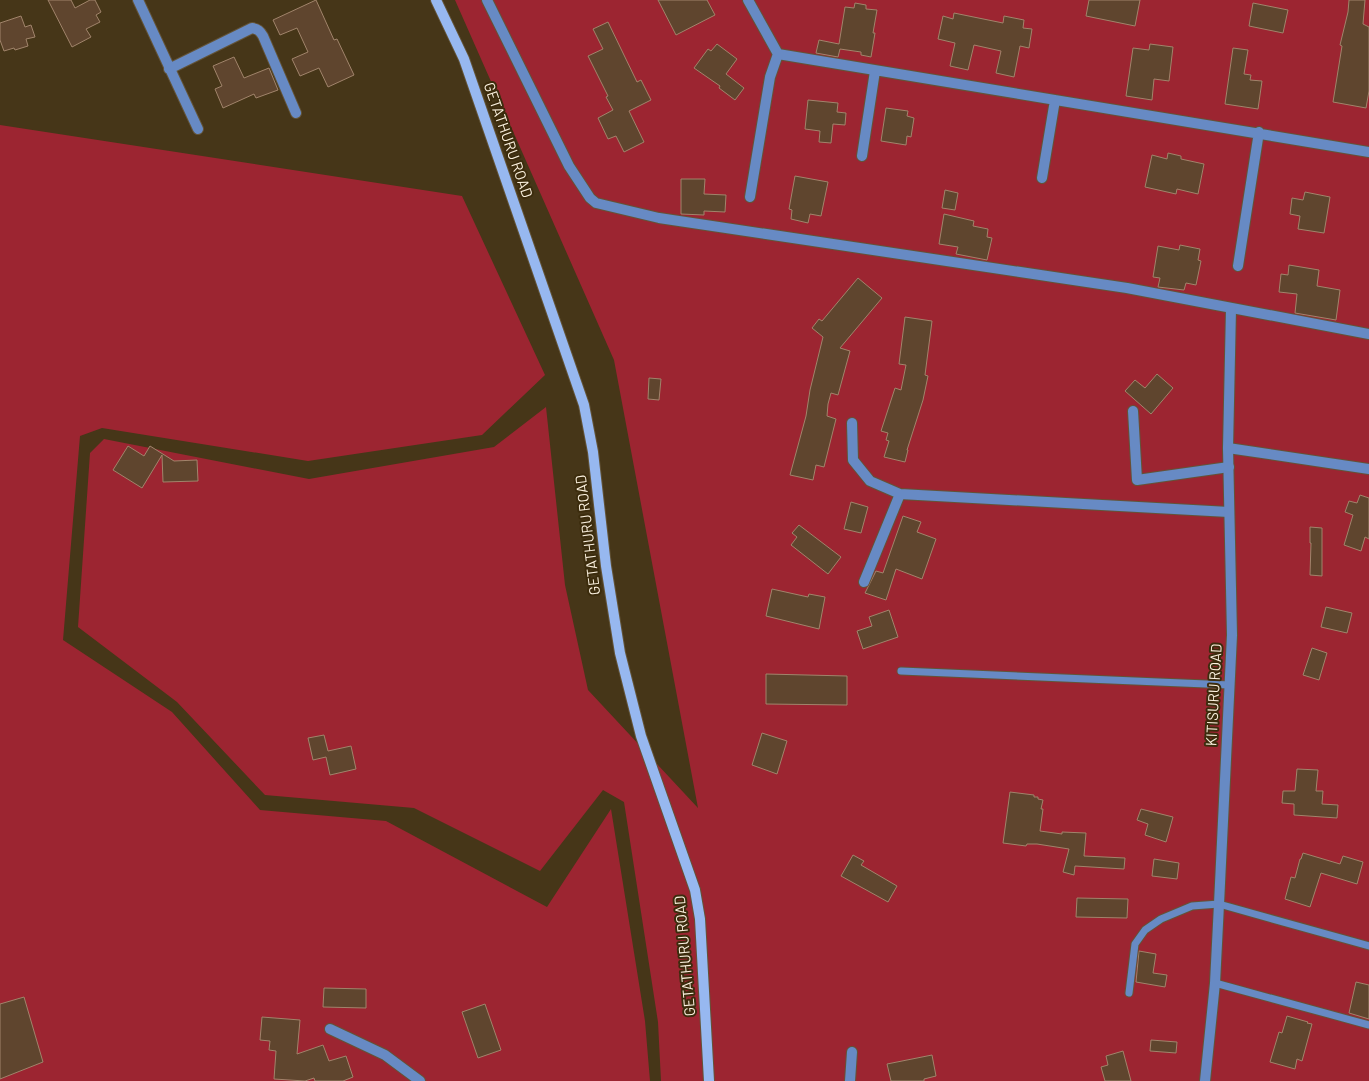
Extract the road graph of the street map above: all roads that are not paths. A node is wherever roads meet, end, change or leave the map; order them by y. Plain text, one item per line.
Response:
1 (138, 0) edge
2 (436, 0) edge
3 (487, 0) edge
4 (748, 0) edge
5 (778, 54) junction
6 (169, 69) junction
7 (875, 70) junction
8 (1055, 100) junction
9 (296, 113) dead end
10 (198, 129) dead end
11 (1259, 132) junction
12 (1369, 152) edge
13 (862, 156) dead end
14 (1042, 178) dead end
15 (750, 197) dead end
16 (1238, 266) dead end
17 (1231, 309) junction
18 (1369, 334) edge
19 (1133, 411) dead end
20 (852, 423) dead end
21 (1228, 448) junction
22 (1229, 467) junction
23 (1369, 469) edge
24 (900, 494) junction
25 (1229, 512) junction
26 (864, 582) dead end
27 (901, 672) dead end
28 (1230, 685) junction
29 (1219, 904) junction
30 (1369, 946) edge
31 (1215, 983) junction
32 (1129, 992) dead end
33 (1369, 1025) edge
34 (330, 1029) dead end
35 (852, 1052) dead end
36 (420, 1081) edge
37 (709, 1081) edge
38 (850, 1081) edge
39 (1205, 1081) edge

1 - 6 street
2 - 37 main road, GETATHURU ROAD
3 - 17 street
4 - 5 street
5 - 7 street
5 - 15 street
6 - 9 street
6 - 10 street
7 - 8 street
7 - 13 street
8 - 11 street
8 - 14 street
11 - 12 street
11 - 16 street
17 - 18 street
17 - 21 street, KITISURU ROAD
19 - 22 street
20 - 24 street
21 - 22 street, KITISURU ROAD
21 - 23 street
22 - 25 street, KITISURU ROAD
24 - 25 street
24 - 26 street
25 - 28 street, KITISURU ROAD
27 - 28 lane
28 - 29 street, KITISURU ROAD
29 - 30 lane
29 - 31 street, KITISURU ROAD
29 - 32 lane
31 - 33 lane
31 - 39 street, KITISURU ROAD
34 - 36 street
35 - 38 street

